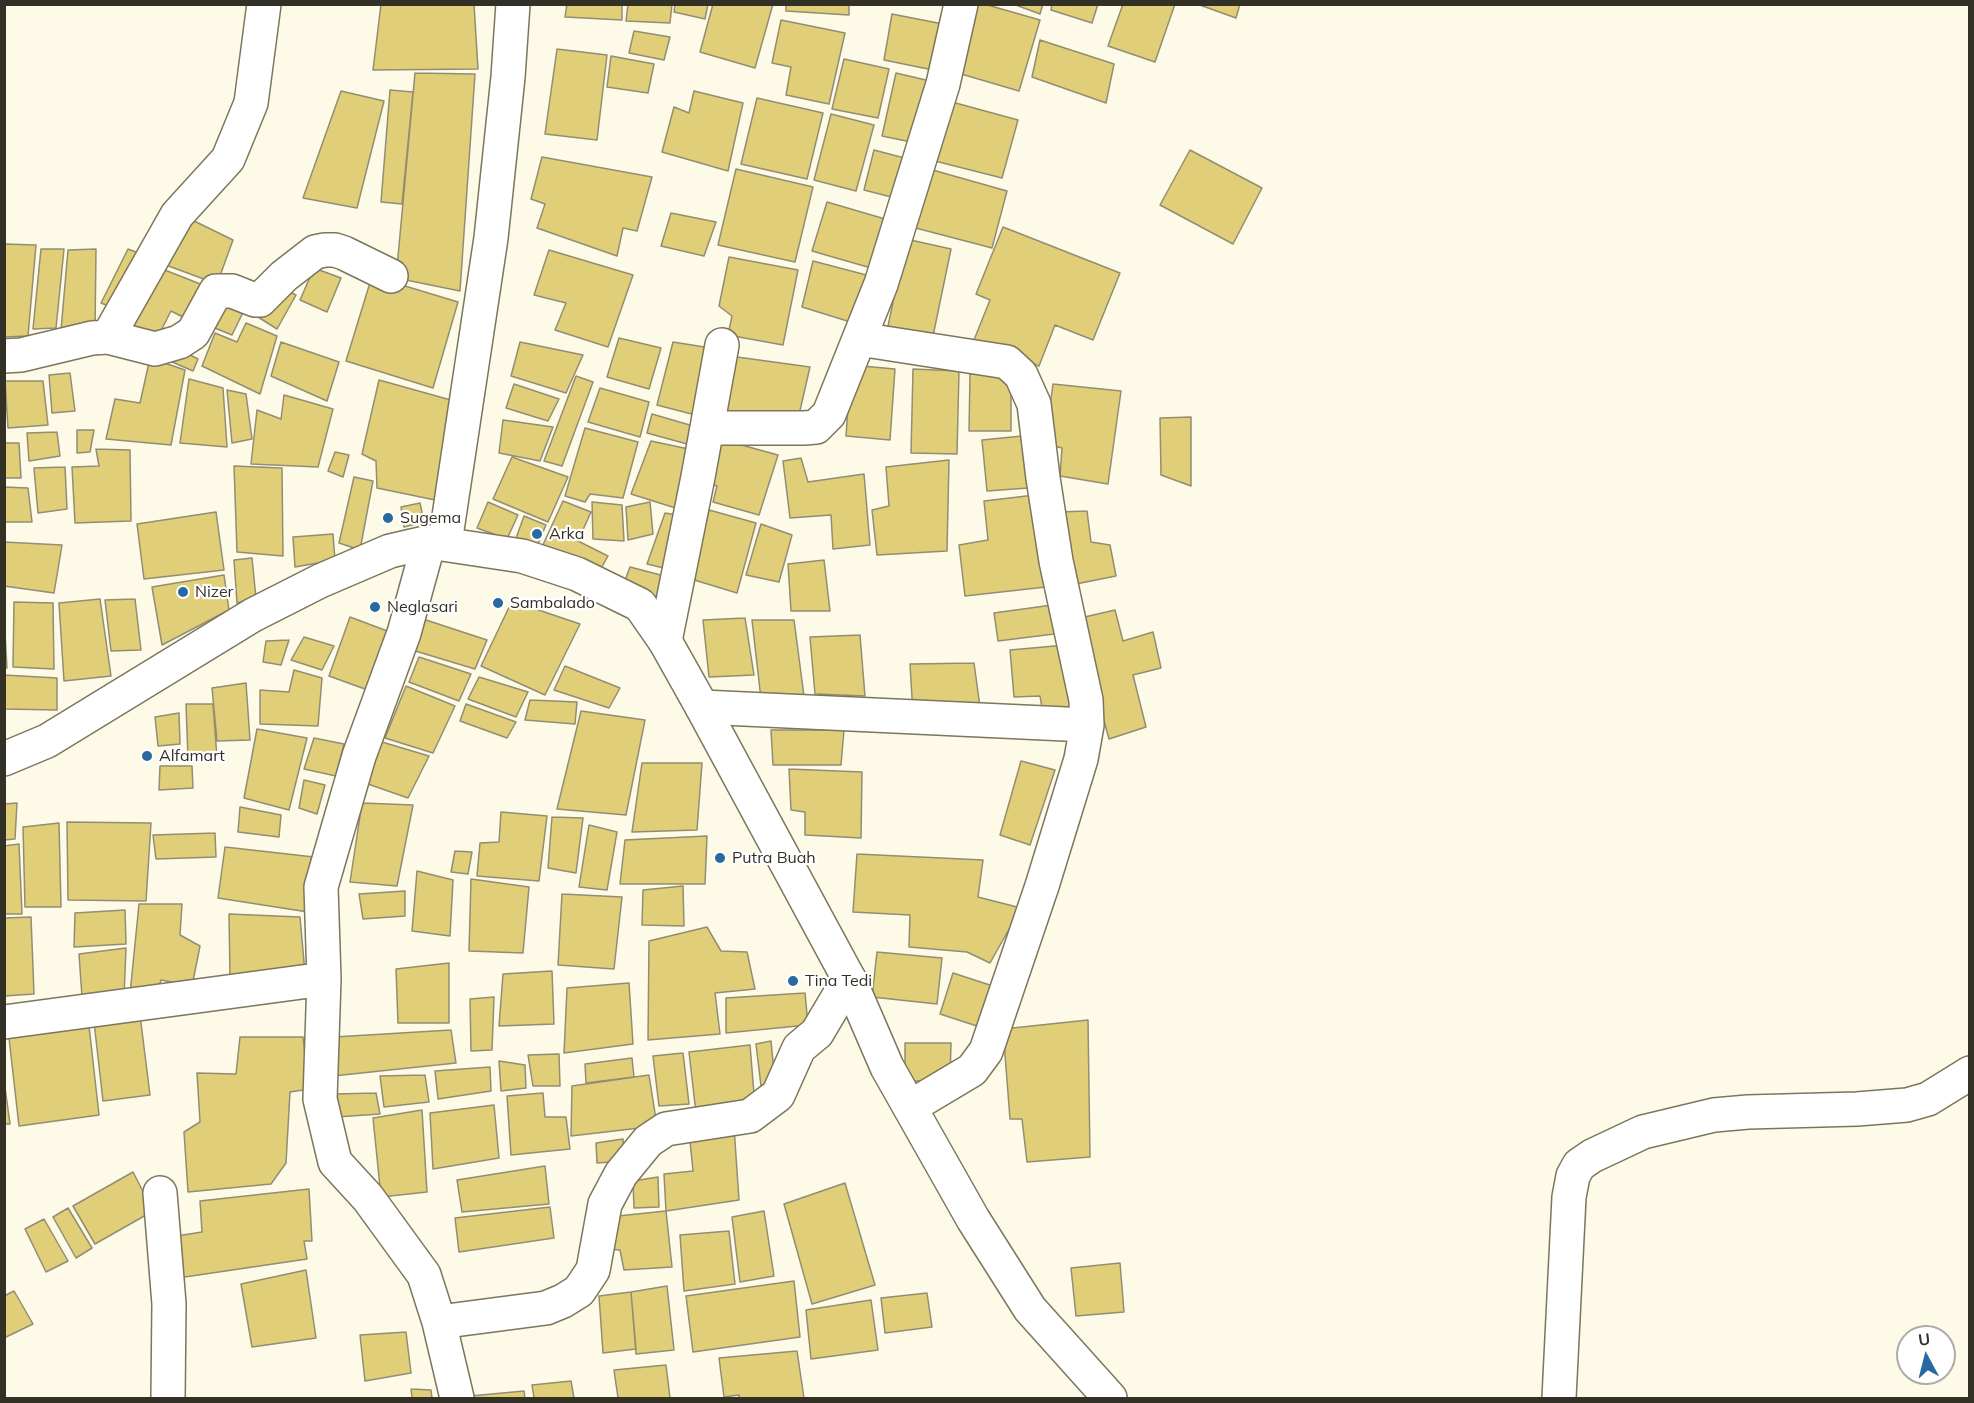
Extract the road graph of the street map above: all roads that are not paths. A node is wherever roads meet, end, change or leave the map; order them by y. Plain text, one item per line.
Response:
1 (264, 4) edge
2 (513, 4) edge
3 (961, 4) edge
4 (391, 276) dead end
5 (108, 337) junction
6 (859, 339) junction
7 (722, 345) dead end
8 (4, 357) edge
9 (707, 428) junction
10 (437, 543) junction
11 (664, 641) junction
12 (702, 707) junction
13 (1087, 725) junction
14 (4, 759) edge
15 (324, 979) junction
16 (849, 979) junction
17 (4, 1022) edge
18 (1970, 1073) edge
19 (910, 1107) junction
20 (159, 1193) dead end
21 (439, 1322) junction
22 (168, 1398) edge
23 (457, 1398) edge
24 (1110, 1398) edge
25 (1559, 1398) edge

1 - 5 street
2 - 10 street
3 - 6 street
4 - 5 street
5 - 8 street
6 - 9 street
6 - 13 street
7 - 9 street
9 - 11 street
10 - 11 street
10 - 14 street
10 - 15 street
11 - 12 street
12 - 13 street
12 - 16 street
13 - 19 street
15 - 17 street
15 - 21 street
16 - 19 street
16 - 21 street
18 - 25 street
19 - 24 street
20 - 22 street
21 - 23 street

